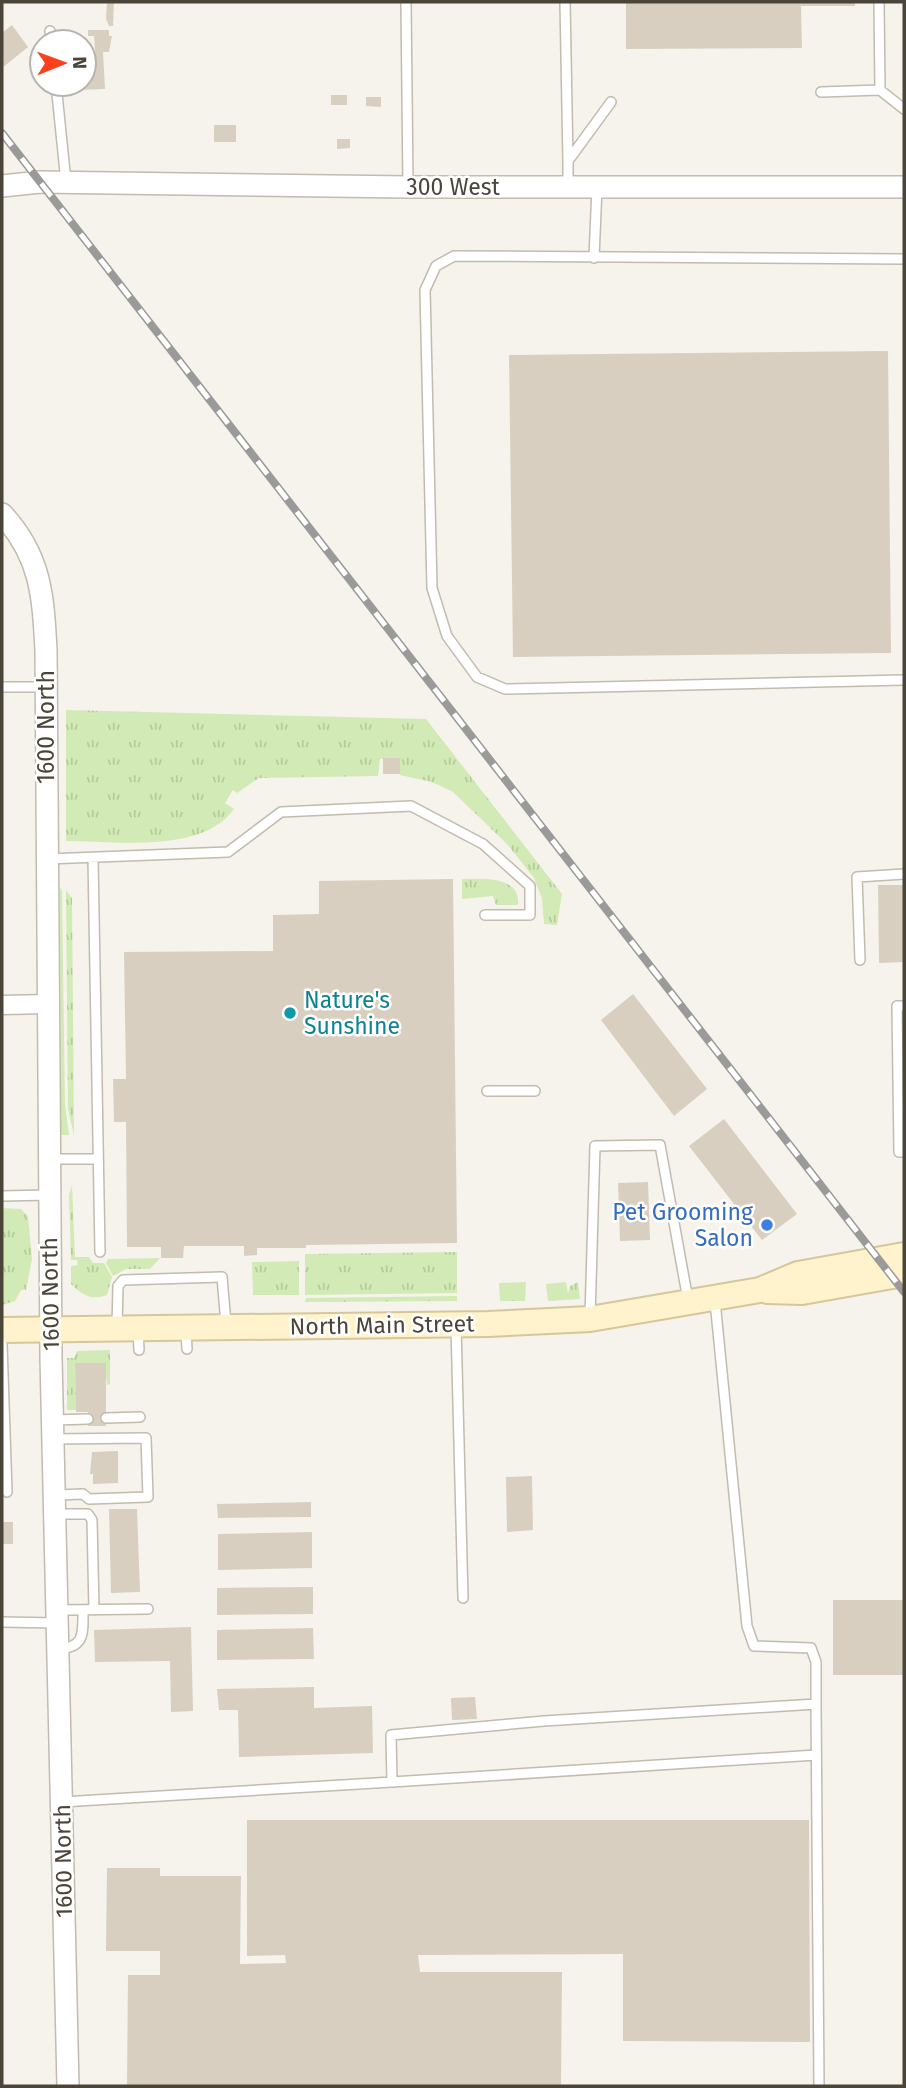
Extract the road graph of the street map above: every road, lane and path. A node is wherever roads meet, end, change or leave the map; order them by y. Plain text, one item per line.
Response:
1 (406, 2) edge
2 (565, 2) edge
3 (879, 2) edge
4 (880, 90) junction
5 (821, 92) dead end
6 (57, 98) edge
7 (611, 102) dead end
8 (904, 109) edge
9 (568, 161) junction
10 (66, 182) junction
11 (2, 186) edge
12 (408, 187) junction
13 (568, 187) junction
14 (597, 187) junction
15 (904, 187) edge
16 (594, 258) junction
17 (904, 259) edge
18 (2, 514) edge
19 (904, 680) edge
20 (2, 687) edge
21 (46, 687) junction
22 (93, 858) junction
23 (46, 859) junction
24 (904, 874) edge
25 (485, 915) dead end
26 (860, 960) dead end
27 (48, 1004) junction
28 (2, 1005) edge
29 (904, 1006) edge
30 (487, 1091) dead end
31 (534, 1091) dead end
32 (904, 1152) edge
33 (98, 1158) junction
34 (51, 1159) junction
35 (50, 1195) junction
36 (2, 1196) edge
37 (100, 1252) dead end
38 (904, 1255) edge
39 (904, 1275) edge
40 (760, 1290) junction
41 (714, 1299) junction
42 (688, 1302) junction
43 (590, 1319) junction
44 (456, 1325) junction
45 (226, 1327) junction
46 (51, 1329) junction
47 (2, 1330) edge
48 (131, 1336) junction
49 (2, 1344) edge
50 (140, 1417) dead end
51 (106, 1418) dead end
52 (88, 1419) dead end
53 (53, 1430) junction
54 (7, 1492) dead end
55 (55, 1504) junction
56 (463, 1598) dead end
57 (148, 1609) dead end
58 (83, 1610) junction
59 (94, 1610) junction
60 (56, 1617) junction
61 (2, 1622) edge
62 (57, 1648) junction
63 (816, 1704) junction
64 (816, 1755) junction
65 (392, 1782) junction
66 (62, 1802) junction
67 (68, 2086) edge
68 (819, 2086) edge

1 - 12 lane
2 - 9 lane
3 - 4 lane
4 - 5 lane
4 - 8 lane
6 - 10 lane
7 - 9 lane
9 - 13 lane
10 - 11 street, 300 West
10 - 12 street, 300 West
12 - 13 street, 300 West
13 - 14 street, 300 West
14 - 15 street, 300 West
14 - 16 lane
16 - 17 lane
16 - 19 lane
18 - 21 street, 1600 North
20 - 21 lane
21 - 23 street, 1600 North
22 - 23 lane
22 - 25 lane
22 - 33 lane
23 - 27 street, 1600 North
24 - 26 lane
27 - 28 street
27 - 34 street, 1600 North
29 - 32 lane
30 - 31 lane
33 - 34 lane
33 - 37 lane
34 - 35 street, 1600 North
35 - 36 lane
35 - 46 street, 1600 North
38 - 40 main road, North Main Street
39 - 40 main road, North Main Street
40 - 41 main road, North Main Street
41 - 42 main road, North Main Street
41 - 63 lane
42 - 43 main road, North Main Street
42 - 43 lane
43 - 44 main road, North Main Street
44 - 45 main road, North Main Street
44 - 56 lane
45 - 48 main road, North Main Street
45 - 48 lane
46 - 47 main road, North Main Street
46 - 48 main road, North Main Street
46 - 53 street, 1600 North
49 - 54 lane
50 - 51 lane
52 - 53 lane
53 - 55 street, 1600 North
53 - 55 lane
55 - 59 lane
55 - 60 street, 1600 North
57 - 59 lane
58 - 59 lane
58 - 60 lane
58 - 62 lane
60 - 61 lane
60 - 62 street, 1600 North
62 - 66 street, 1600 North
63 - 64 lane
63 - 65 lane
64 - 65 lane
64 - 68 lane
65 - 66 lane
66 - 67 street, 1600 North

